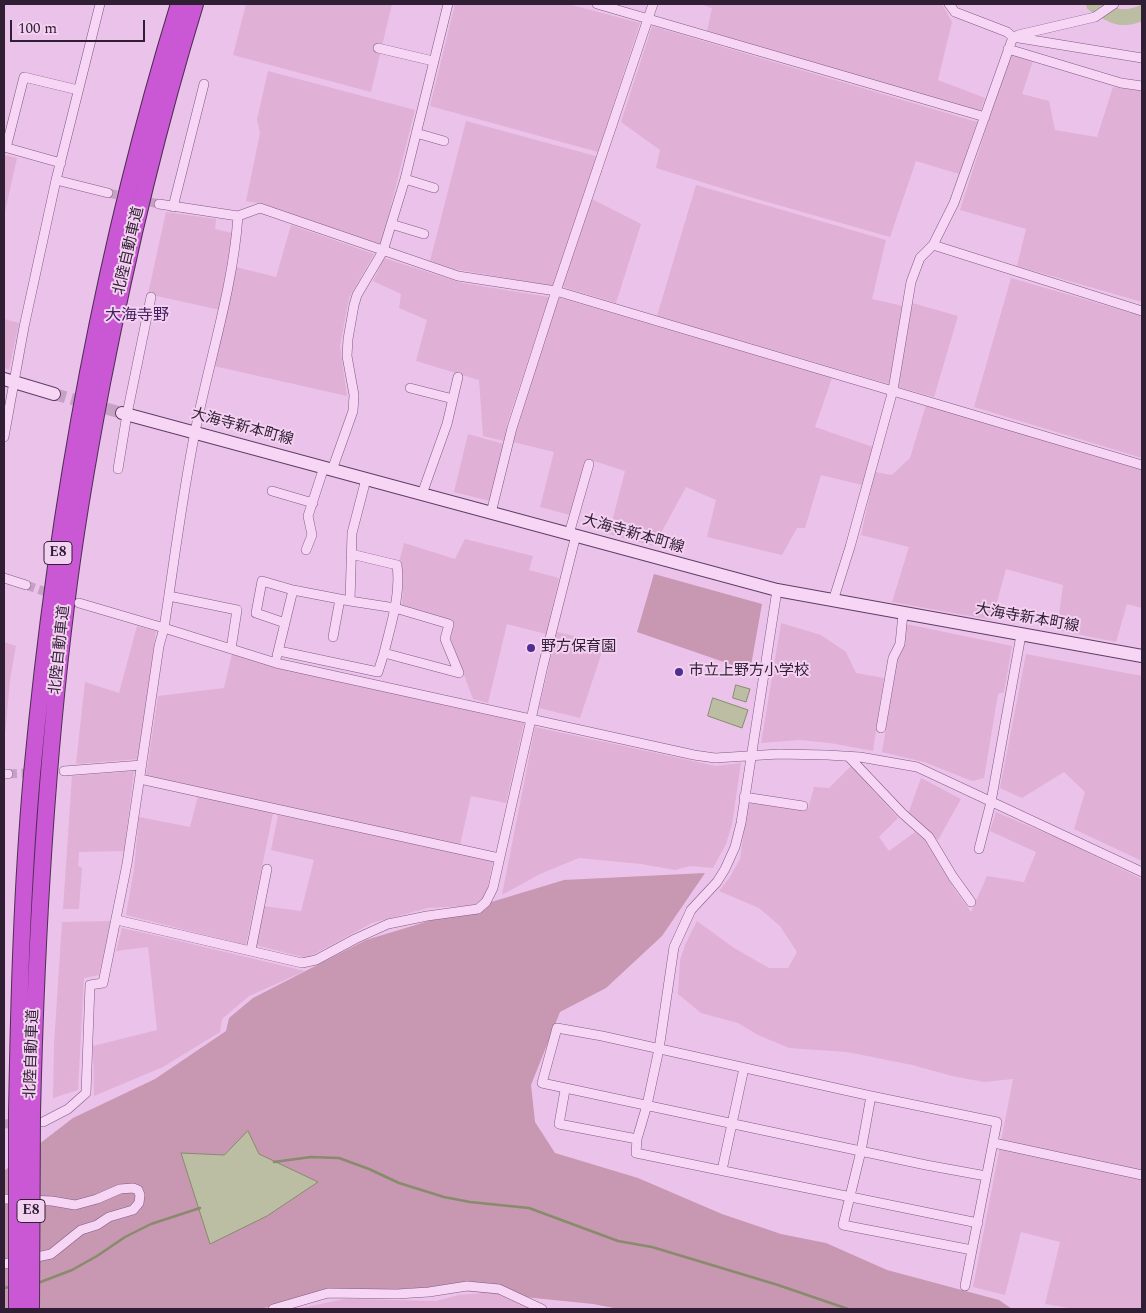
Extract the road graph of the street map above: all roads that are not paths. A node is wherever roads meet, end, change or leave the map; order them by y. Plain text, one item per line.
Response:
1 (100, 4) edge
2 (179, 4) edge
3 (195, 4) edge
4 (448, 4) edge
5 (597, 4) edge
6 (653, 4) edge
7 (948, 4) edge
8 (1114, 4) edge
9 (649, 18) junction
10 (1013, 37) junction
11 (378, 48) dead end
12 (1008, 49) junction
13 (1142, 58) edge
14 (433, 61) junction
15 (204, 84) dead end
16 (1142, 86) edge
17 (78, 90) junction
18 (985, 117) junction
19 (416, 133) junction
20 (444, 141) dead end
21 (5, 147) edge
22 (61, 163) junction
23 (405, 179) junction
24 (56, 180) junction
25 (434, 188) dead end
26 (108, 192) tunnel mouth
27 (159, 204) tunnel mouth
28 (173, 207) junction
29 (238, 216) junction
30 (391, 224) junction
31 (424, 234) dead end
32 (933, 245) junction
33 (383, 251) junction
34 (556, 291) junction
35 (151, 297) dead end
36 (1142, 311) edge
37 (458, 376) dead end
38 (8, 380) edge
39 (410, 388) dead end
40 (893, 390) junction
41 (54, 394) tunnel mouth
42 (452, 399) junction
43 (125, 413) junction
44 (195, 432) junction
45 (4, 435) edge
46 (589, 464) dead end
47 (1142, 465) edge
48 (328, 468) junction
49 (118, 469) dead end
50 (366, 479) junction
51 (272, 491) dead end
52 (422, 494) junction
53 (312, 503) junction
54 (491, 513) junction
55 (572, 534) junction
56 (306, 550) dead end
57 (352, 554) junction
58 (4, 578) edge
59 (26, 586) tunnel mouth
60 (293, 590) junction
61 (777, 590) junction
62 (169, 596) junction
63 (340, 599) junction
64 (350, 601) junction
65 (833, 601) junction
66 (80, 603) dead end
67 (395, 608) junction
68 (903, 614) junction
69 (285, 623) junction
70 (164, 628) junction
71 (1021, 635) junction
72 (333, 637) dead end
73 (231, 649) junction
74 (279, 651) junction
75 (384, 653) junction
76 (1142, 656) edge
77 (276, 663) junction
78 (530, 719) junction
79 (881, 728) dead end
80 (750, 756) junction
81 (848, 756) junction
82 (142, 765) junction
83 (64, 771) tunnel mouth
84 (140, 779) junction
85 (744, 797) junction
86 (991, 802) junction
87 (803, 806) dead end
88 (979, 849) dead end
89 (499, 858) junction
90 (267, 869) dead end
91 (1142, 872) edge
92 (971, 902) dead end
93 (117, 920) junction
94 (251, 950) junction
95 (659, 1050) junction
96 (744, 1068) junction
97 (566, 1090) junction
98 (871, 1096) junction
99 (647, 1106) junction
100 (31, 1116) junction
101 (731, 1124) junction
102 (637, 1140) junction
103 (994, 1143) junction
104 (861, 1151) junction
105 (722, 1170) junction
106 (1142, 1175) edge
107 (986, 1176) junction
108 (850, 1197) junction
109 (4, 1199) edge
110 (978, 1222) junction
111 (972, 1250) junction
112 (4, 1264) edge
113 (965, 1286) dead end
114 (525, 1305) edge
115 (16, 1309) edge
116 (31, 1309) edge
117 (273, 1309) edge
118 (542, 1309) edge

1 - 17 street
2 - 100 highway, 北陸自動車道 / E8
3 - 100 highway, 北陸自動車道 / E8
4 - 14 street
5 - 9 street
6 - 9 street
7 - 10 street
8 - 10 street
9 - 18 street
9 - 34 street
10 - 12 street
10 - 13 street
11 - 14 street
12 - 16 street
12 - 18 street
14 - 19 street
15 - 28 street
17 - 21 street
17 - 22 street
18 - 32 street
19 - 20 street
19 - 23 street
21 - 22 street
22 - 24 street
23 - 25 street
23 - 30 street
24 - 26 street
24 - 38 street
27 - 28 street
28 - 29 street
29 - 33 street
29 - 44 street
30 - 31 street
30 - 33 street
32 - 36 street
32 - 40 street
33 - 34 street
33 - 48 street
34 - 40 street
34 - 54 street
35 - 43 street
37 - 42 street
38 - 41 main road
38 - 45 street
39 - 42 street
40 - 47 street
40 - 65 street
42 - 52 street
43 - 44 main road, 大海寺新本町線
43 - 49 street
44 - 48 main road, 大海寺新本町線
44 - 62 street
46 - 55 street
48 - 50 main road, 大海寺新本町線
48 - 53 street
50 - 52 main road, 大海寺新本町線
50 - 57 street
51 - 53 street
52 - 54 main road, 大海寺新本町線
53 - 56 street
54 - 55 main road, 大海寺新本町線
55 - 61 main road, 大海寺新本町線
55 - 78 street
57 - 64 street
57 - 67 street
58 - 59 street
60 - 63 street
60 - 69 street
60 - 69 street
61 - 65 main road, 大海寺新本町線
61 - 80 street
62 - 70 street
62 - 73 street
63 - 64 street
63 - 72 street
64 - 67 street
65 - 68 main road, 大海寺新本町線
66 - 70 street
67 - 75 street
67 - 75 street
68 - 71 main road, 大海寺新本町線
68 - 79 street
69 - 74 street
70 - 73 street
70 - 82 street
71 - 76 main road, 大海寺新本町線
71 - 86 street
73 - 77 street
74 - 75 street
74 - 77 street
77 - 78 street
78 - 80 street
78 - 89 street
80 - 81 street
80 - 85 street
81 - 86 street
81 - 92 street
82 - 83 street
82 - 84 street
84 - 89 street
84 - 93 street
85 - 87 street
85 - 95 street
86 - 88 street
86 - 91 street
89 - 94 street
90 - 94 street
93 - 94 street
93 - 100 street
95 - 96 street
95 - 97 street
95 - 99 street
96 - 98 street
96 - 101 street
97 - 99 street
97 - 102 street
98 - 103 street
98 - 104 street
99 - 101 street
99 - 102 street
100 - 115 highway, 北陸自動車道 / E8, bridge
100 - 116 highway, 北陸自動車道 / E8, bridge
101 - 104 street
101 - 105 street
102 - 105 street
103 - 106 street
103 - 107 street
104 - 107 street
104 - 108 street
105 - 108 street
107 - 110 street
108 - 110 street
108 - 111 street
109 - 112 street
110 - 111 street
111 - 113 street
114 - 117 street
114 - 118 street

